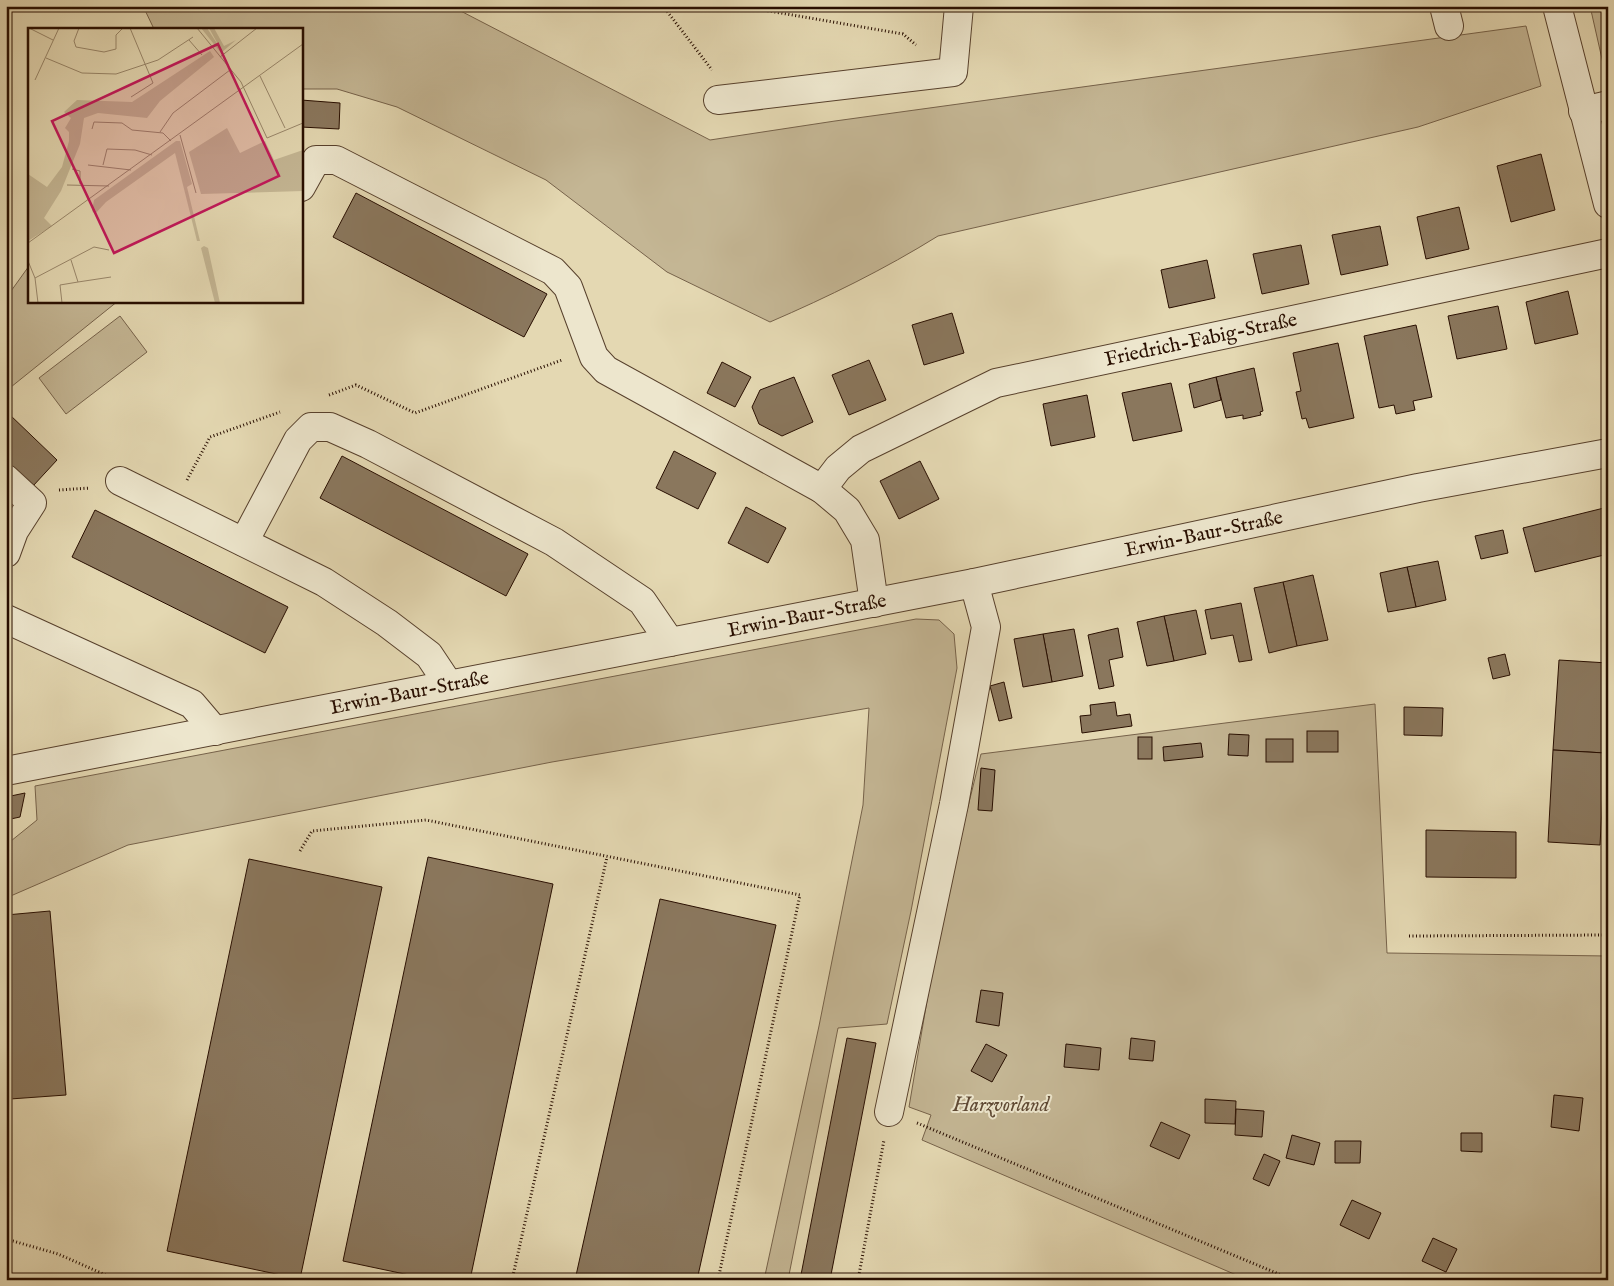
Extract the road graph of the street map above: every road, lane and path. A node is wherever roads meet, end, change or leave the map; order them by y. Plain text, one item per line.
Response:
1 (663, 6) edge
2 (740, 6) edge
3 (959, 6) edge
4 (1557, 6) edge
5 (712, 70) dead end
6 (930, 75) junction
7 (718, 100) dead end
8 (1595, 108) edge
9 (302, 185) edge
10 (1608, 204) edge
11 (1608, 253) edge
12 (1608, 452) edge
13 (6, 479) edge
14 (125, 483) joint
15 (822, 489) junction
16 (26, 497) junction
17 (244, 542) junction
18 (6, 553) edge
19 (974, 583) junction
20 (874, 603) junction
21 (6, 619) edge
22 (670, 642) junction
23 (449, 685) junction
24 (215, 730) junction
25 (6, 771) edge
26 (300, 851) dead end
27 (607, 857) junction
28 (1608, 935) edge
29 (1409, 936) dead end
30 (889, 1112) junction
31 (6, 1239) edge
32 (117, 1280) edge
33 (512, 1280) edge
34 (718, 1280) edge
35 (858, 1280) edge
36 (1294, 1280) edge

1 - 5 path
2 - 6 path
3 - 6 street
4 - 8 street
6 - 7 street
8 - 10 street
9 - 15 street
11 - 15 street, Friedrich-Fabig-Straße
12 - 19 street, Erwin-Baur-Straße
13 - 16 street
14 - 16 path
14 - 17 street
15 - 20 street
16 - 18 street
17 - 22 street
17 - 23 street
19 - 20 street, Erwin-Baur-Straße
19 - 30 street
20 - 22 street, Erwin-Baur-Straße
21 - 24 street
22 - 23 street, Erwin-Baur-Straße
23 - 24 street, Erwin-Baur-Straße
24 - 25 street, Erwin-Baur-Straße
26 - 27 path
27 - 33 path
27 - 34 path
28 - 29 path
30 - 35 path
30 - 36 path
31 - 32 path

